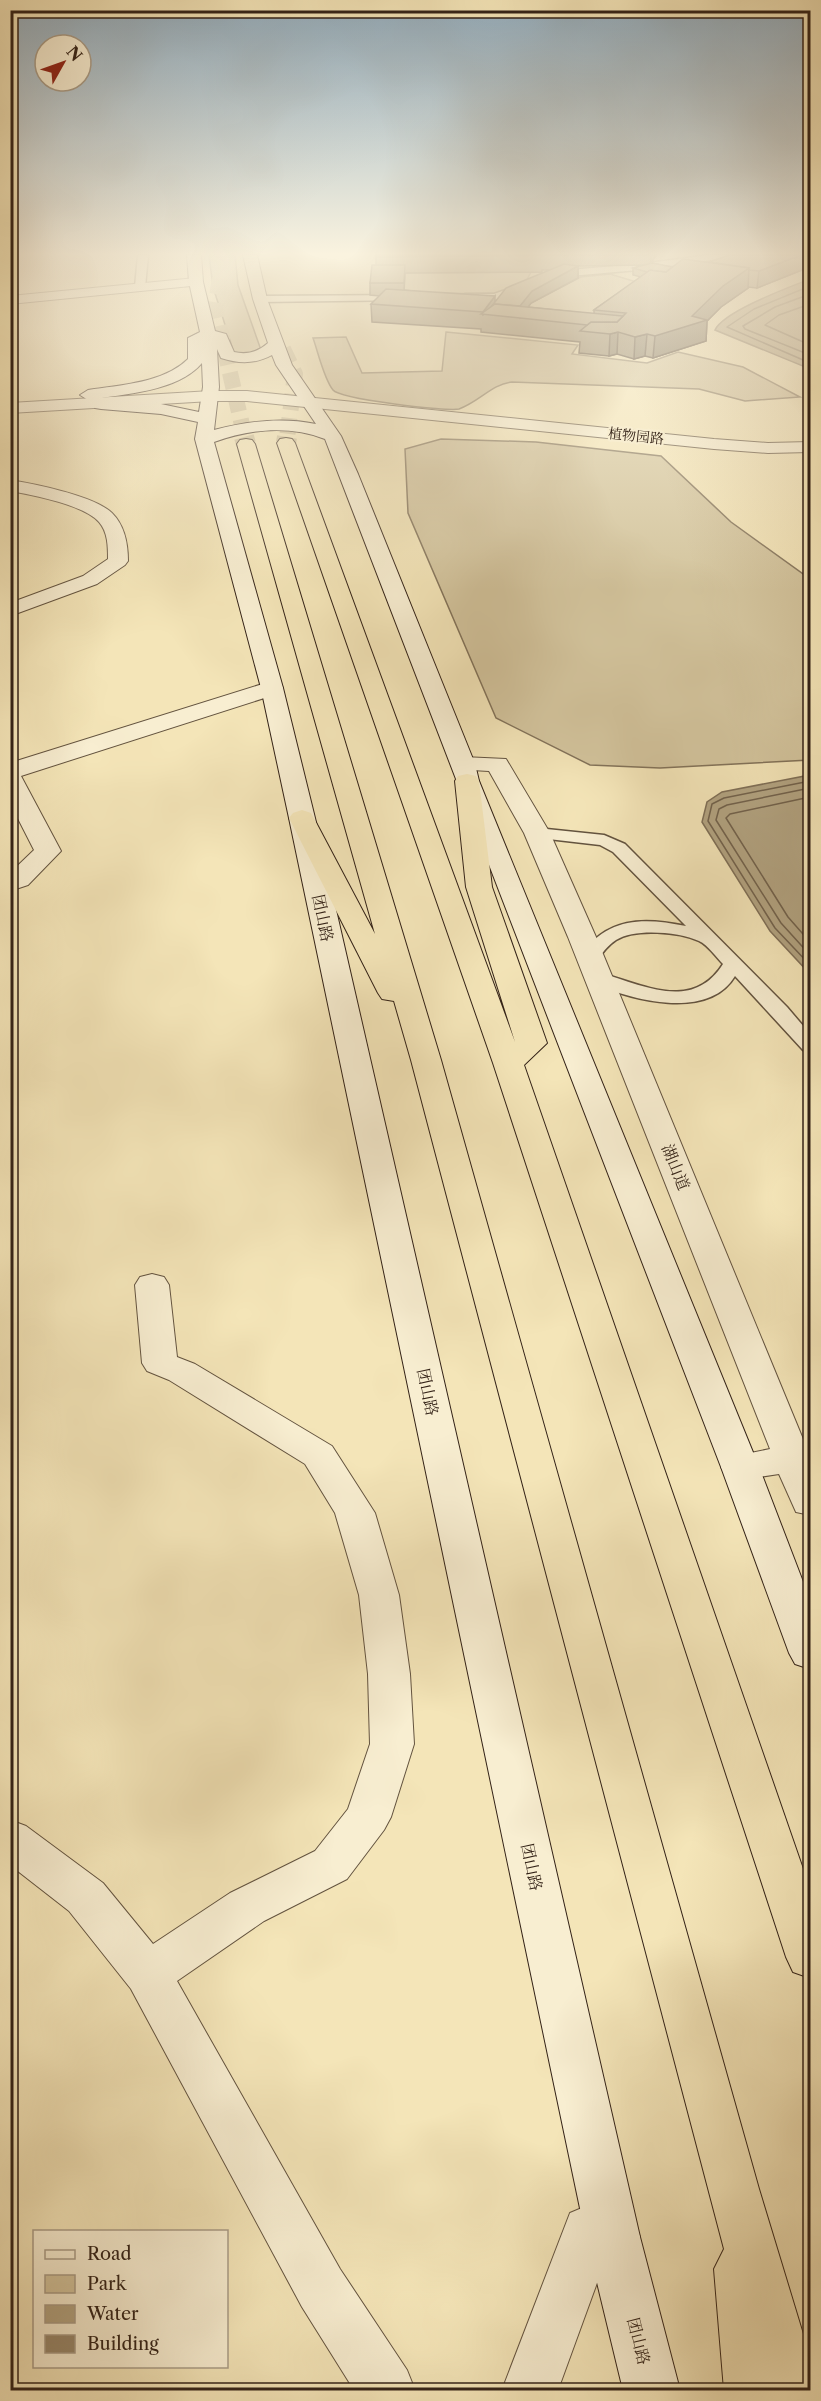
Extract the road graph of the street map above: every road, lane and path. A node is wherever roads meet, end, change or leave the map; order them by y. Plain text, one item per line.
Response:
1 (189, 367) edge
2 (208, 367) edge
3 (285, 367) edge
4 (89, 399) junction
5 (308, 400) junction
6 (10, 401) edge
7 (10, 408) edge
8 (208, 410) junction
9 (332, 436) junction
10 (286, 443) tunnel mouth
11 (246, 444) tunnel mouth
12 (810, 447) edge
13 (10, 484) edge
14 (10, 610) edge
15 (272, 688) junction
16 (10, 771) edge
17 (465, 772) junction
18 (10, 778) edge
19 (302, 818) junction
20 (537, 833) junction
21 (10, 883) edge
22 (706, 938) junction
23 (732, 965) junction
24 (595, 968) junction
25 (810, 1046) edge
26 (426, 1060) junction
27 (508, 1063) junction
28 (152, 1285) dead end
29 (802, 1457) edge
30 (740, 1467) junction
31 (810, 1502) edge
32 (810, 1653) edge
33 (10, 1839) edge
34 (810, 1957) edge
35 (148, 1974) junction
36 (733, 2189) junction
37 (613, 2237) junction
38 (387, 2391) edge
39 (530, 2391) edge
40 (652, 2391) edge
41 (753, 2391) edge
42 (792, 2391) edge

1 - 4 main road
2 - 8 main road, 团山路
3 - 5 main road
4 - 6 main road
4 - 7 main road
4 - 8 main road
4 - 8 main road
5 - 8 main road, 植物园路
5 - 9 main road
5 - 12 main road, 植物园路
8 - 9 main road
8 - 15 main road, 团山路
9 - 17 main road
10 - 27 highway
11 - 26 highway
13 - 14 main road
15 - 16 main road
15 - 19 main road, 团山路
17 - 20 main road, 湖山道
17 - 27 highway
17 - 30 main road
18 - 21 main road
19 - 26 highway
19 - 37 main road, 团山路
20 - 22 lane
20 - 24 main road, 湖山道
22 - 23 lane
22 - 24 lane
23 - 24 lane
23 - 25 lane
24 - 29 main road, 湖山道
26 - 36 highway
27 - 34 highway
28 - 35 main road
29 - 30 main road
29 - 31 main road, 湖山道
30 - 32 main road
33 - 35 main road
35 - 38 main road
36 - 41 highway
36 - 42 highway
37 - 39 main road
37 - 40 main road, 团山路

